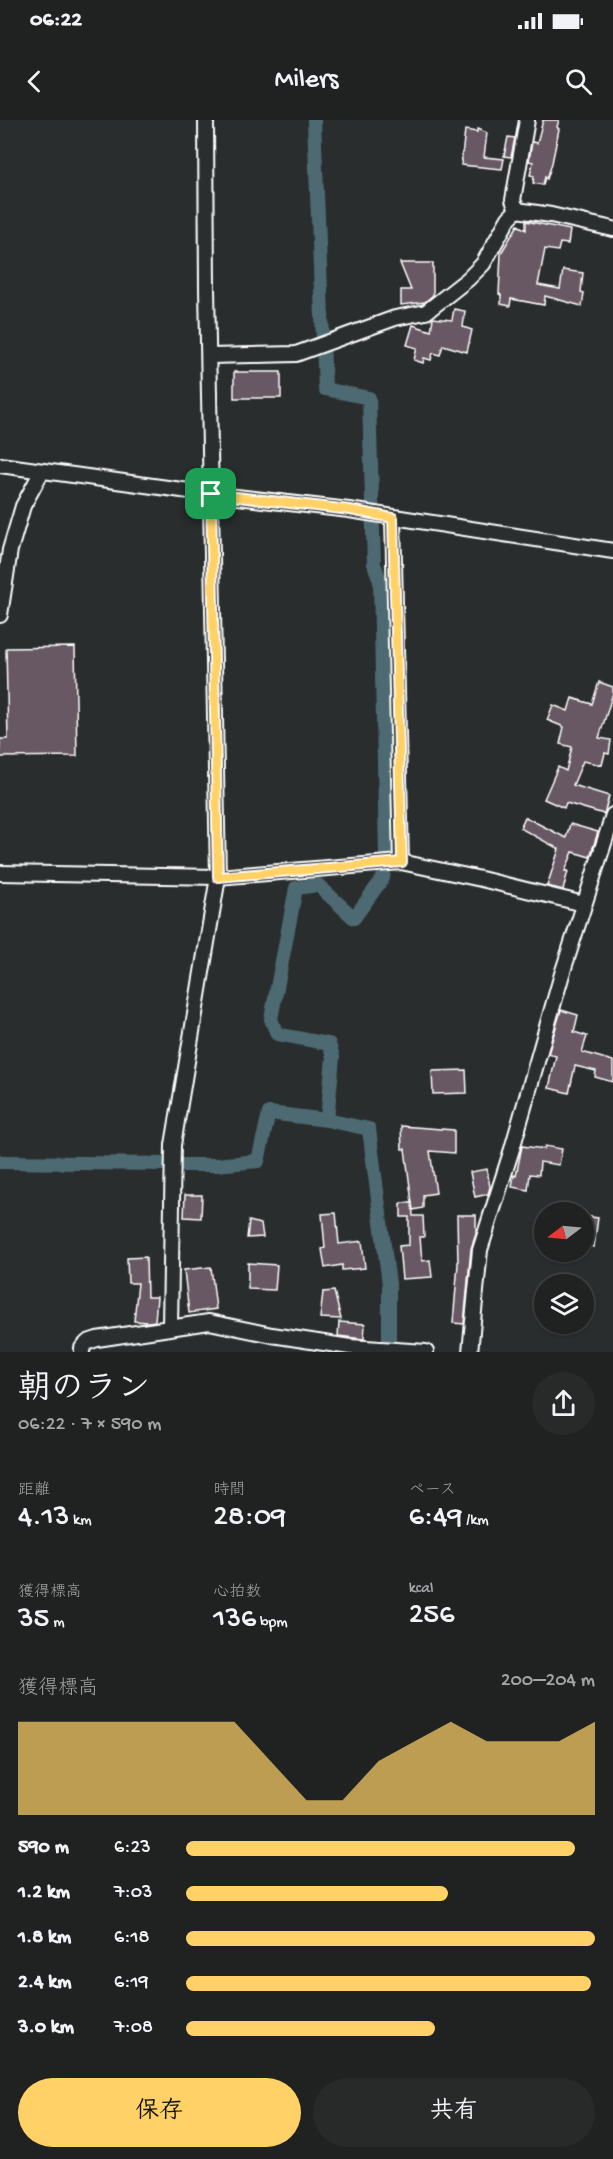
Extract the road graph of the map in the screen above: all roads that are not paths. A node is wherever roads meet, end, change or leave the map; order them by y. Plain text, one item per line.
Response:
1 (206, 120) edge
2 (527, 120) edge
3 (517, 210) junction
4 (613, 229) edge
5 (209, 356) junction
6 (0, 465) edge
7 (42, 471) junction
8 (211, 494) junction
9 (388, 516) junction
10 (613, 551) edge
11 (0, 615) edge
12 (613, 814) edge
13 (402, 862) junction
14 (0, 873) edge
15 (218, 877) junction
16 (584, 904) junction
17 (170, 1327) junction
18 (82, 1352) edge
19 (426, 1352) edge
20 (470, 1352) edge

1 - 5 street
2 - 3 street
3 - 4 street
3 - 5 street
5 - 8 street
6 - 7 street
7 - 8 street
7 - 11 street
8 - 9 street
8 - 15 street
9 - 10 street
9 - 13 street
12 - 16 street
13 - 15 street
13 - 16 street
14 - 15 street
15 - 17 street
16 - 20 street
17 - 18 street
17 - 19 street

